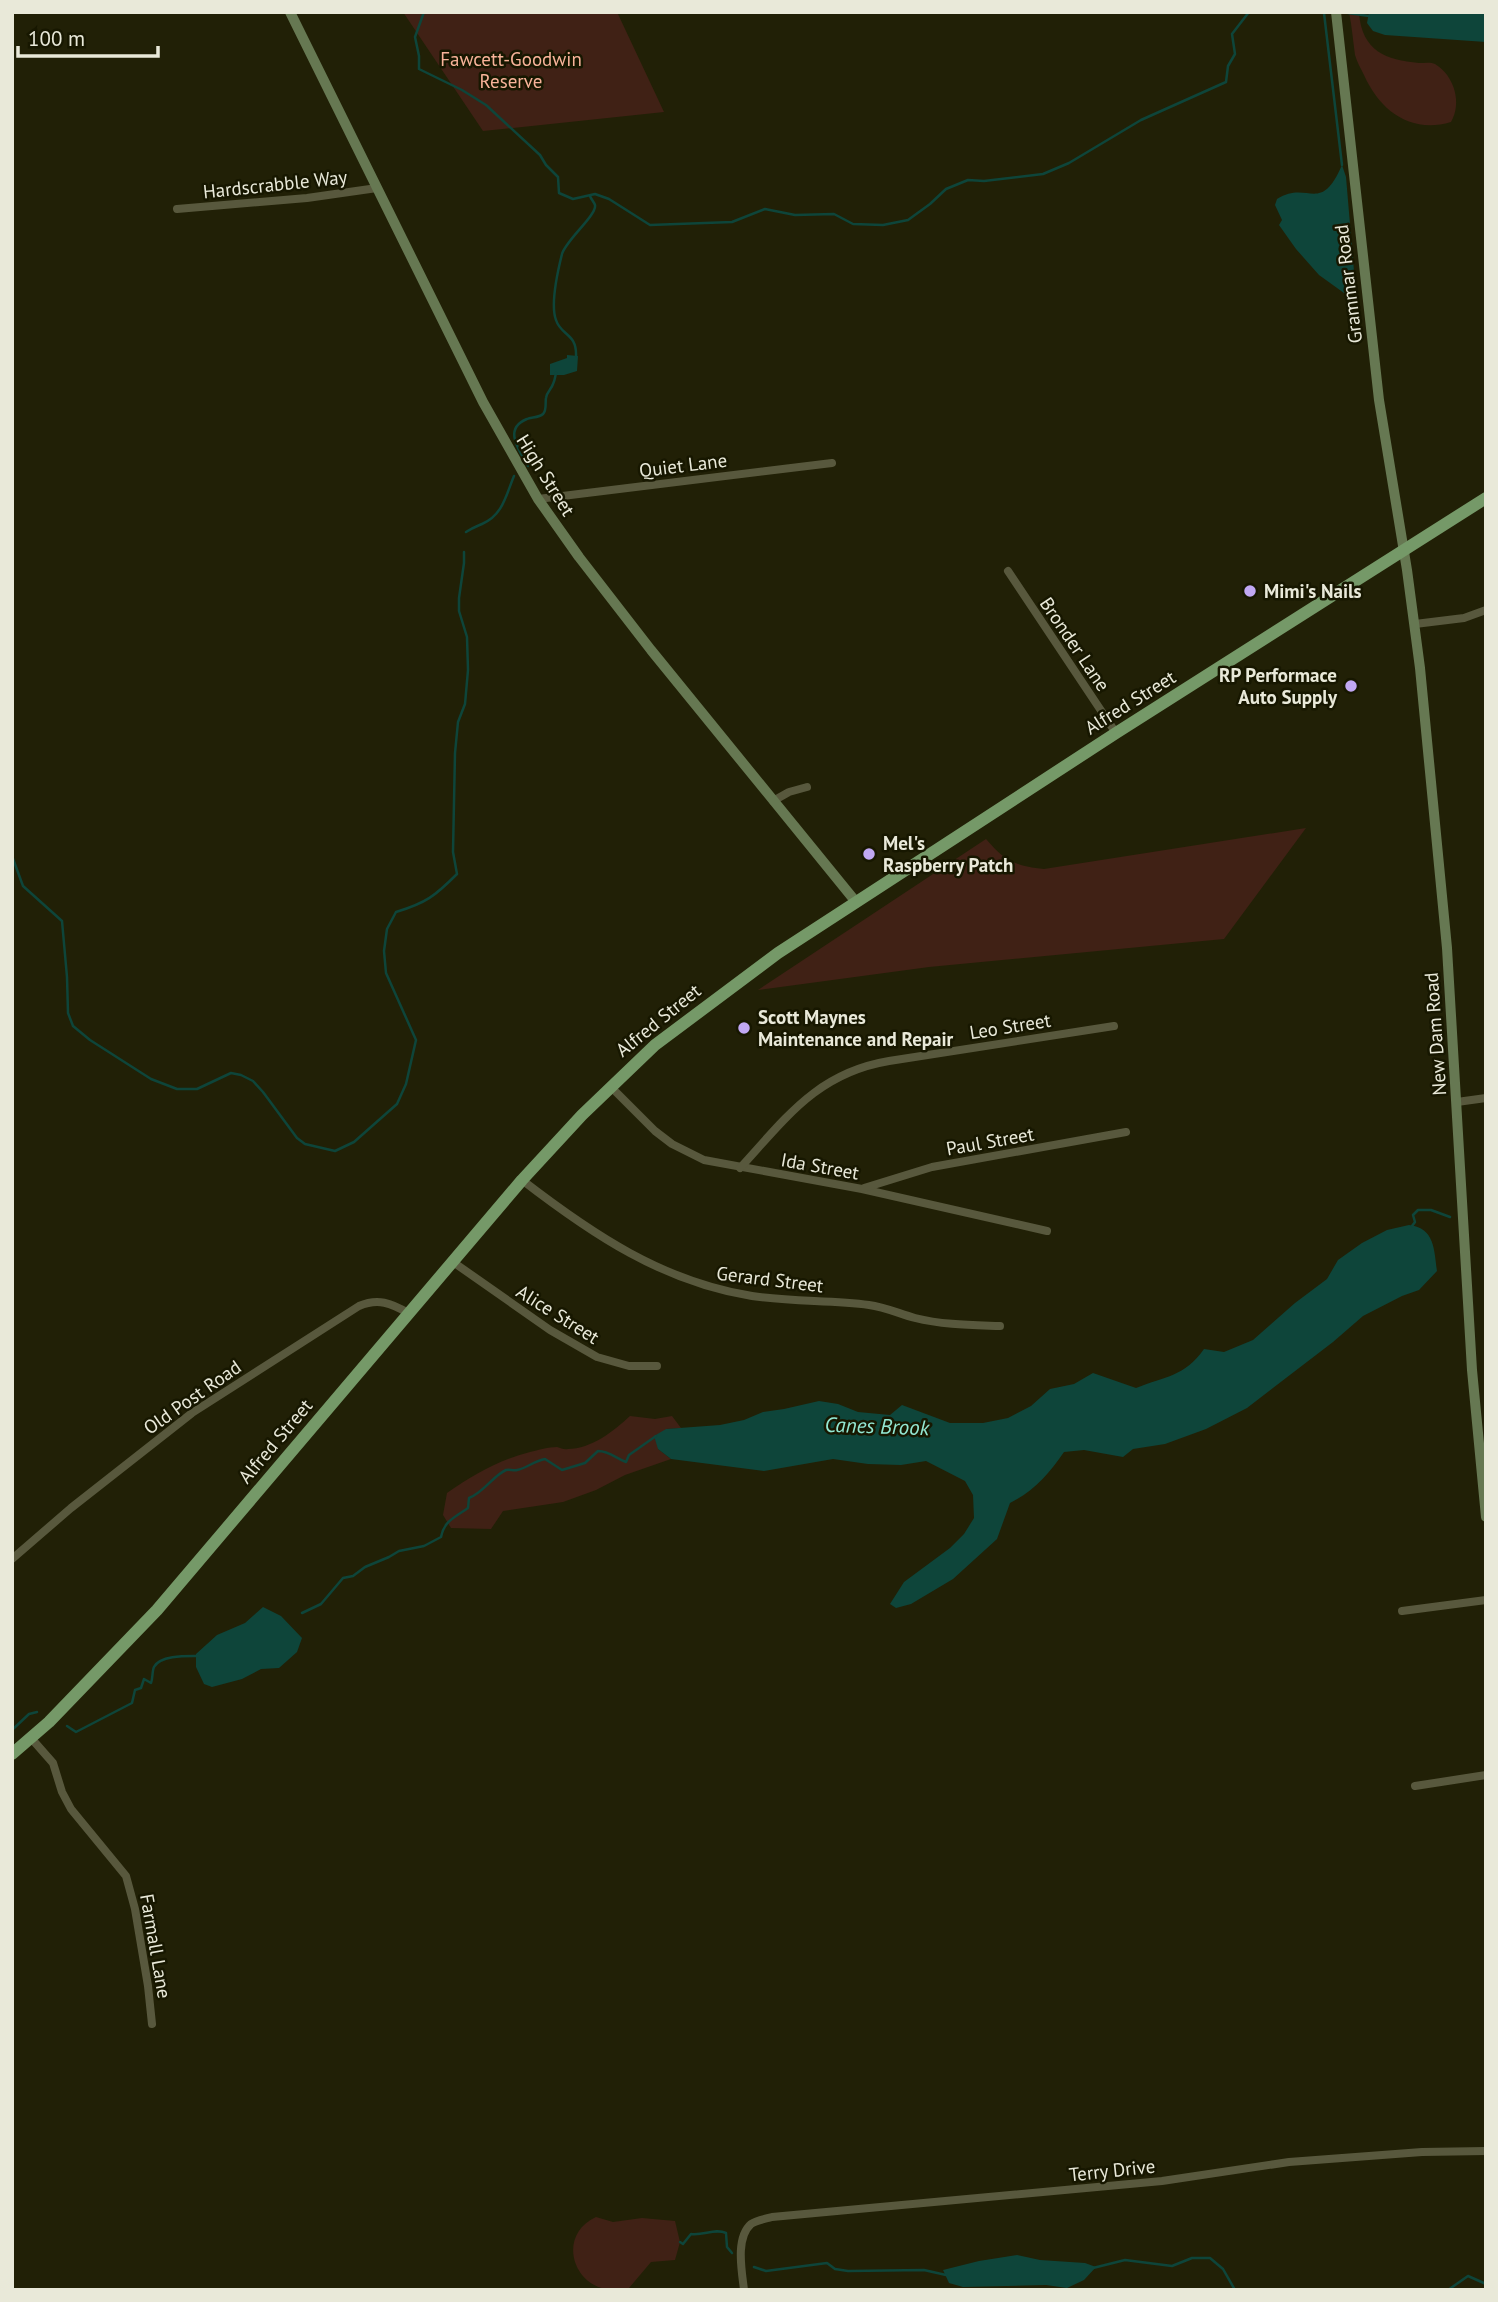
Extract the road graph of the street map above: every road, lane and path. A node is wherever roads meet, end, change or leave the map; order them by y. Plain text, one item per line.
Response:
1 (289, 12) edge
2 (1336, 12) edge
3 (377, 188) junction
4 (177, 209) dead end
5 (832, 463) dead end
6 (1486, 498) edge
7 (538, 499) junction
8 (1403, 550) junction
9 (1008, 572) dead end
10 (1486, 610) edge
11 (1415, 624) junction
12 (1116, 733) junction
13 (807, 786) dead end
14 (773, 802) junction
15 (856, 902) junction
16 (1114, 1026) dead end
17 (610, 1086) junction
18 (1486, 1098) edge
19 (1457, 1102) junction
20 (1126, 1132) dead end
21 (740, 1168) junction
22 (522, 1180) junction
23 (862, 1189) junction
24 (1047, 1231) dead end
25 (453, 1262) junction
26 (408, 1313) junction
27 (1000, 1326) dead end
28 (657, 1366) dead end
29 (1486, 1517) edge
30 (12, 1559) edge
31 (1486, 1600) edge
32 (1402, 1611) dead end
33 (31, 1738) junction
34 (12, 1754) edge
35 (1486, 1775) edge
36 (1415, 1786) dead end
37 (152, 2024) dead end
38 (1486, 2151) edge
39 (744, 2290) edge

1 - 3 street, High Street
2 - 8 street, Grammar Road
3 - 4 street, Hardscrabble Way
3 - 7 street, High Street
5 - 7 street, Quiet Lane
6 - 8 main road, Alfred Street
7 - 14 street, High Street
8 - 11 street, New Dam Road
8 - 12 main road, Alfred Street
9 - 12 street, Bronder Lane
10 - 11 street
11 - 19 street, New Dam Road
12 - 15 main road, Alfred Street
13 - 14 street
14 - 15 street, High Street
15 - 17 main road, Alfred Street
16 - 21 street, Leo Street
17 - 21 street, Ida Street
17 - 22 main road, Alfred Street
18 - 19 street
19 - 29 street, New Dam Road
20 - 23 street, Paul Street
21 - 23 street, Ida Street
22 - 25 main road, Alfred Street
22 - 27 street, Gerard Street
23 - 24 street, Ida Street
25 - 26 main road, Alfred Street
25 - 28 street, Alice Street
26 - 30 street, Old Post Road
26 - 33 main road, Alfred Street
31 - 32 street
33 - 34 main road, Alfred Street
33 - 37 street, Farmall Lane
35 - 36 street
38 - 39 street, Terry Drive

